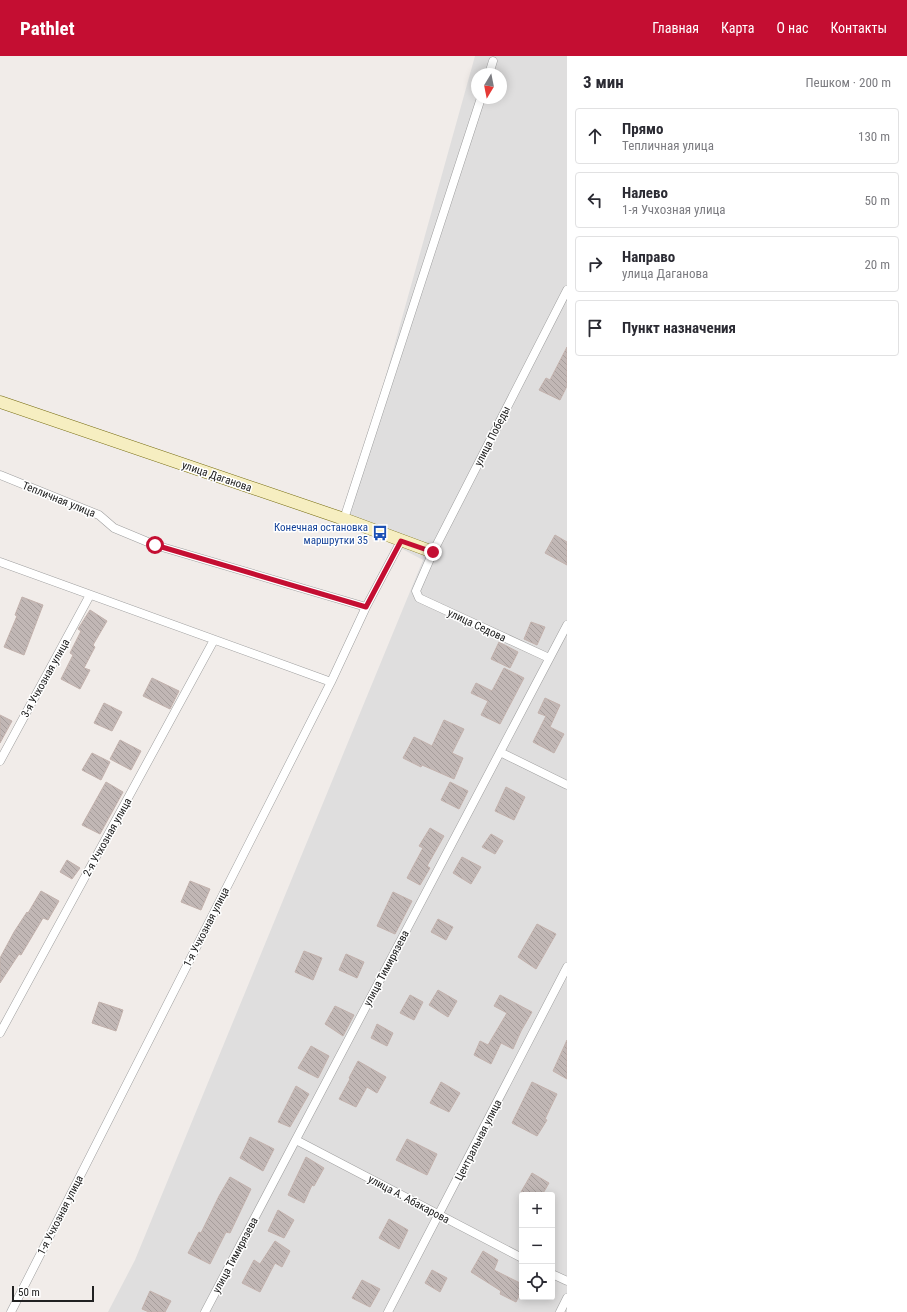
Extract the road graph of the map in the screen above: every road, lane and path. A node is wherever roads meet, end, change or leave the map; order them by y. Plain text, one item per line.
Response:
1 (493, 61) dead end
2 (491, 68) edge
3 (479, 104) edge
4 (567, 290) edge
5 (0, 402) edge
6 (0, 405) edge
7 (0, 475) edge
8 (344, 520) junction
9 (401, 542) junction
10 (432, 553) junction
11 (0, 562) edge
12 (419, 583) joint
13 (90, 595) junction
14 (366, 607) junction
15 (567, 625) edge
16 (214, 640) junction
17 (550, 658) junction
18 (331, 682) junction
19 (500, 752) junction
20 (0, 761) edge
21 (567, 785) edge
22 (567, 968) edge
23 (0, 1033) edge
24 (296, 1140) junction
25 (439, 1214) junction
26 (519, 1256) edge
27 (555, 1275) edge
28 (567, 1281) edge
29 (567, 1298) edge
30 (11, 1312) edge
31 (205, 1312) edge
32 (388, 1312) edge
33 (560, 1312) edge

1 - 2 street
3 - 8 street
4 - 10 street, улица Победы
5 - 8 main road, улица Даганова
6 - 8 main road, улица Даганова
7 - 14 street, Тепличная улица
8 - 9 main road, улица Даганова
9 - 10 main road, улица Даганова
9 - 14 street, 1-я Учхозная улица
10 - 12 street, улица Победы
11 - 13 street
12 - 17 street, улица Седова
13 - 16 street
13 - 20 street, 3-я Учхозная улица
14 - 18 street, 1-я Учхозная улица
15 - 17 street, улица Тимирязева
16 - 18 street
16 - 23 street, 2-я Учхозная улица
17 - 19 street, улица Тимирязева
18 - 30 street, 1-я Учхозная улица
19 - 21 street
19 - 24 street, улица Тимирязева
22 - 25 street, Центральная улица
24 - 25 street, улица А. Абакарова
24 - 31 street, улица Тимирязева
25 - 26 street, улица А. Абакарова
25 - 32 street, Центральная улица
27 - 28 street
29 - 33 street

